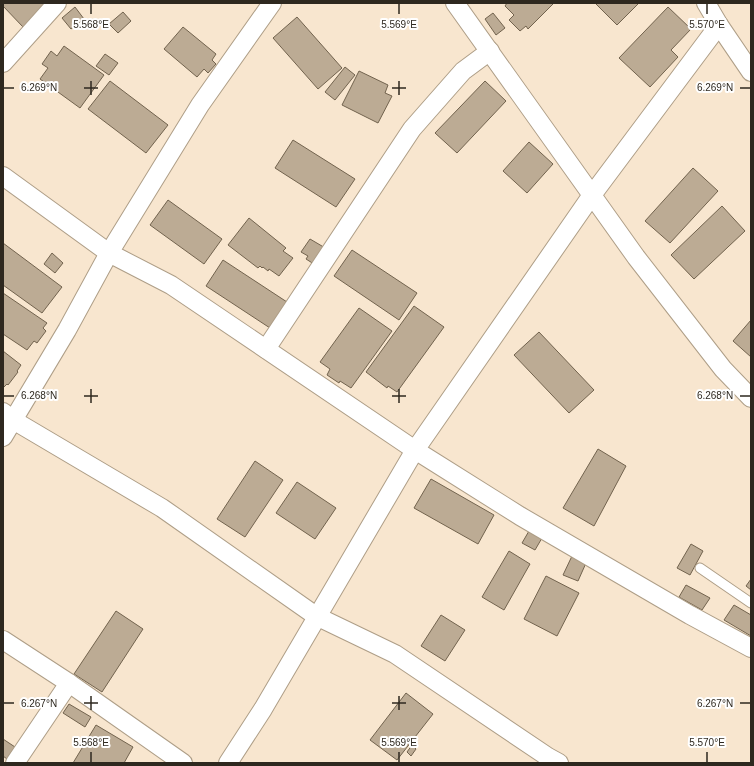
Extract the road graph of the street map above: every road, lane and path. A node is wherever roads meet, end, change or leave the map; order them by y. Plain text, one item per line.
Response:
1 (57, 3) edge
2 (272, 3) edge
3 (455, 3) edge
4 (706, 3) edge
5 (719, 25) junction
6 (490, 51) junction
7 (3, 63) edge
8 (751, 72) edge
9 (3, 176) edge
10 (592, 195) junction
11 (109, 253) junction
12 (266, 349) junction
13 (751, 398) edge
14 (8, 416) edge
15 (3, 437) edge
16 (415, 450) junction
17 (700, 568) dead end
18 (751, 603) edge
19 (316, 616) junction
20 (3, 640) edge
21 (751, 648) edge
22 (69, 683) junction
23 (15, 763) edge
24 (183, 763) edge
25 (228, 763) edge
26 (559, 763) edge

1 - 7 street
2 - 11 street
3 - 6 street
4 - 5 street
5 - 8 street
5 - 10 street
6 - 10 street
6 - 12 street
9 - 11 street
10 - 13 street
10 - 16 street
11 - 12 street
11 - 14 street
12 - 16 street
14 - 15 street
14 - 19 street
16 - 19 street
16 - 21 street
17 - 18 lane
19 - 25 street
19 - 26 street
20 - 22 street
22 - 23 street
22 - 24 street

